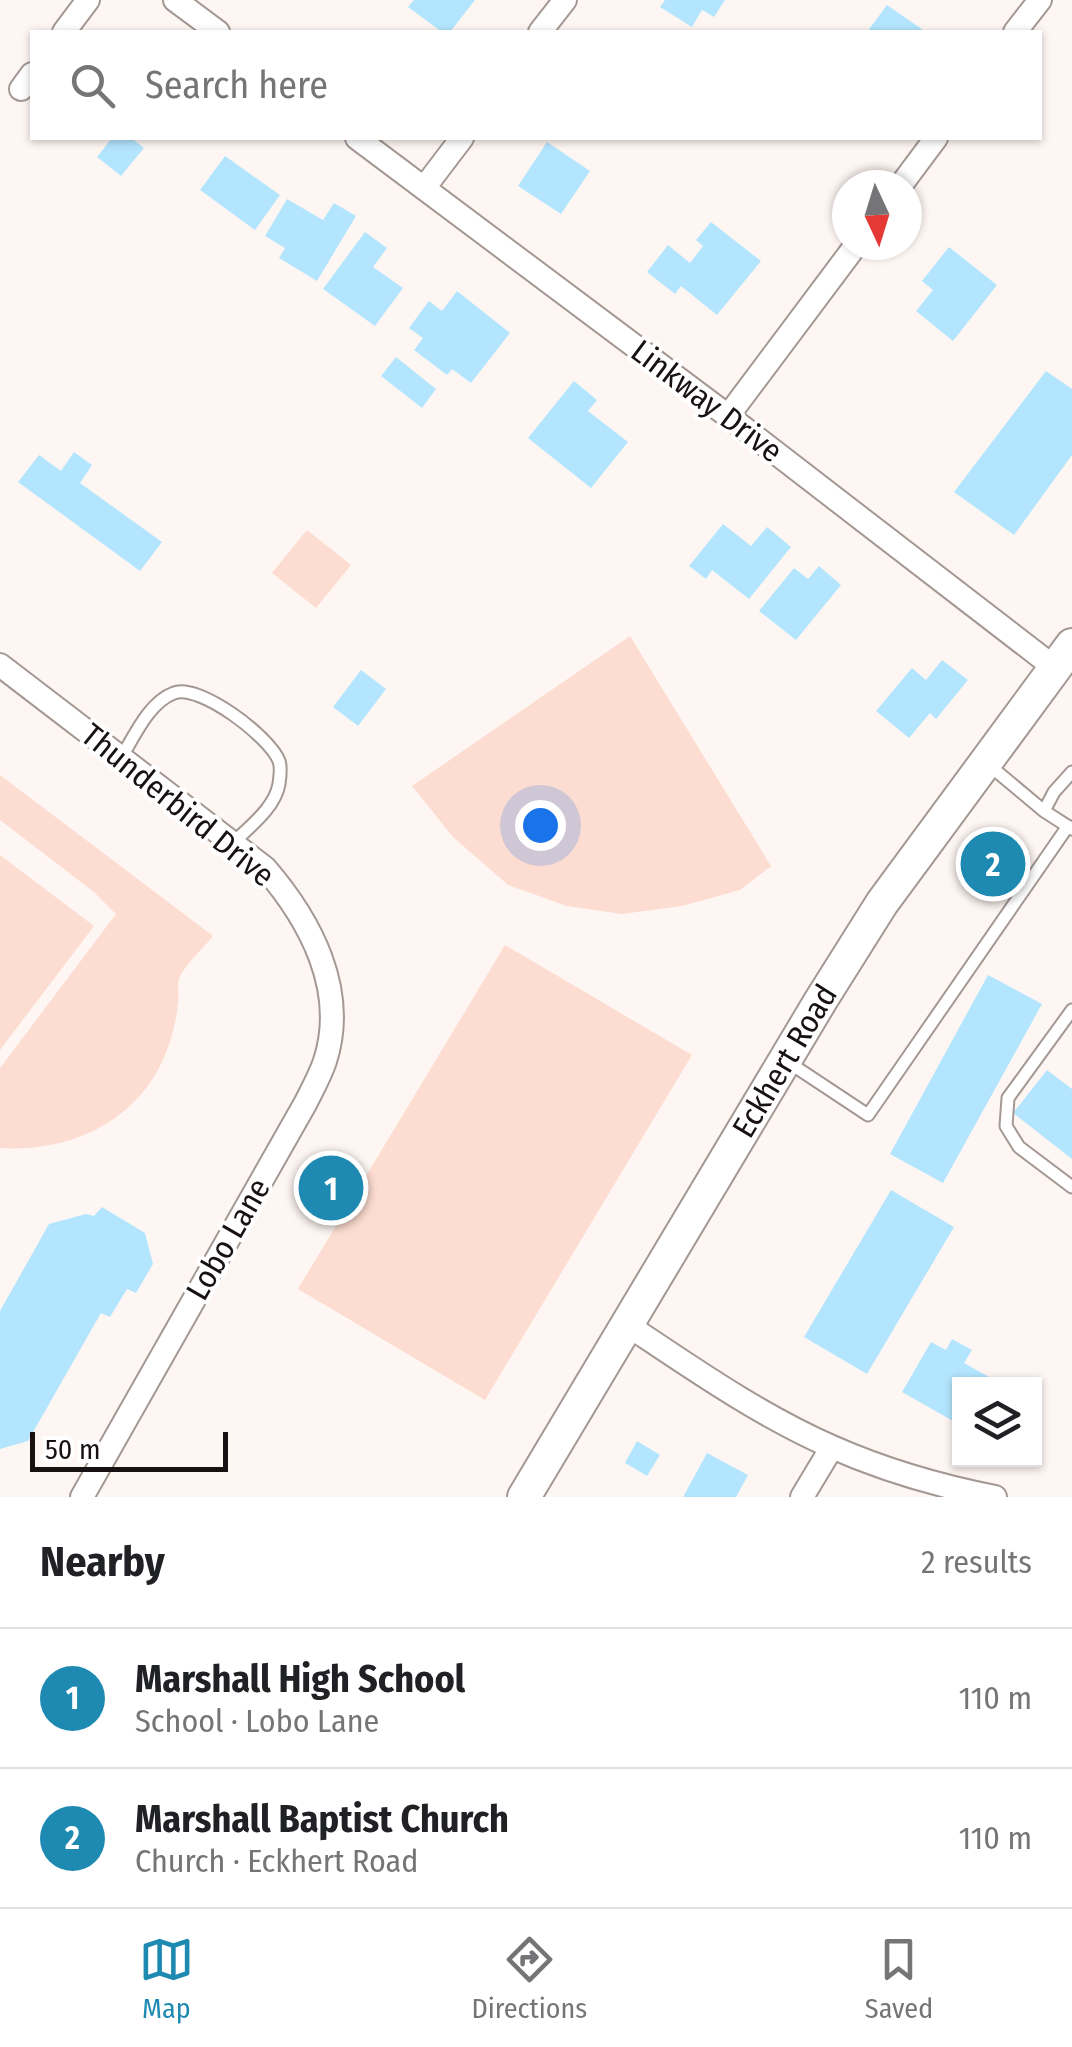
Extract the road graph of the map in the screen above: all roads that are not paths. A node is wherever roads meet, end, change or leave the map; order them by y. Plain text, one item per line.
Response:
1 (88, 0) edge
2 (175, 0) edge
3 (565, 0) edge
4 (1040, 0) edge
5 (66, 30) edge
6 (215, 30) edge
7 (542, 30) edge
8 (1017, 30) edge
9 (360, 140) edge
10 (460, 140) edge
11 (935, 140) edge
12 (912, 170) edge
13 (424, 188) junction
14 (845, 260) edge
15 (728, 416) junction
16 (1063, 656) edge
17 (0, 665) edge
18 (120, 758) junction
19 (985, 762) junction
20 (1072, 772) edge
21 (1044, 811) junction
22 (1070, 828) edge
23 (232, 844) junction
24 (323, 969) joint
25 (1072, 1010) edge
26 (784, 1060) junction
27 (1072, 1186) edge
28 (626, 1324) junction
29 (832, 1447) junction
30 (84, 1496) edge
31 (524, 1497) edge
32 (802, 1497) edge
33 (995, 1497) edge

1 - 5 street
2 - 6 street
3 - 7 street
4 - 8 street
9 - 13 street, Linkway Drive
10 - 13 street
11 - 12 street
13 - 15 street, Linkway Drive
14 - 15 street
15 - 16 street, Linkway Drive
16 - 19 main road, Eckhert Road
17 - 18 street, Thunderbird Drive
18 - 23 street, Thunderbird Drive
18 - 23 lane
19 - 21 lane
19 - 26 main road, Eckhert Road
20 - 21 lane
21 - 22 lane
22 - 26 lane
23 - 24 street, Thunderbird Drive
24 - 30 street, Lobo Lane
25 - 27 lane
26 - 28 main road, Eckhert Road
28 - 29 street
28 - 31 main road, Eckhert Road
29 - 32 street
29 - 33 street

